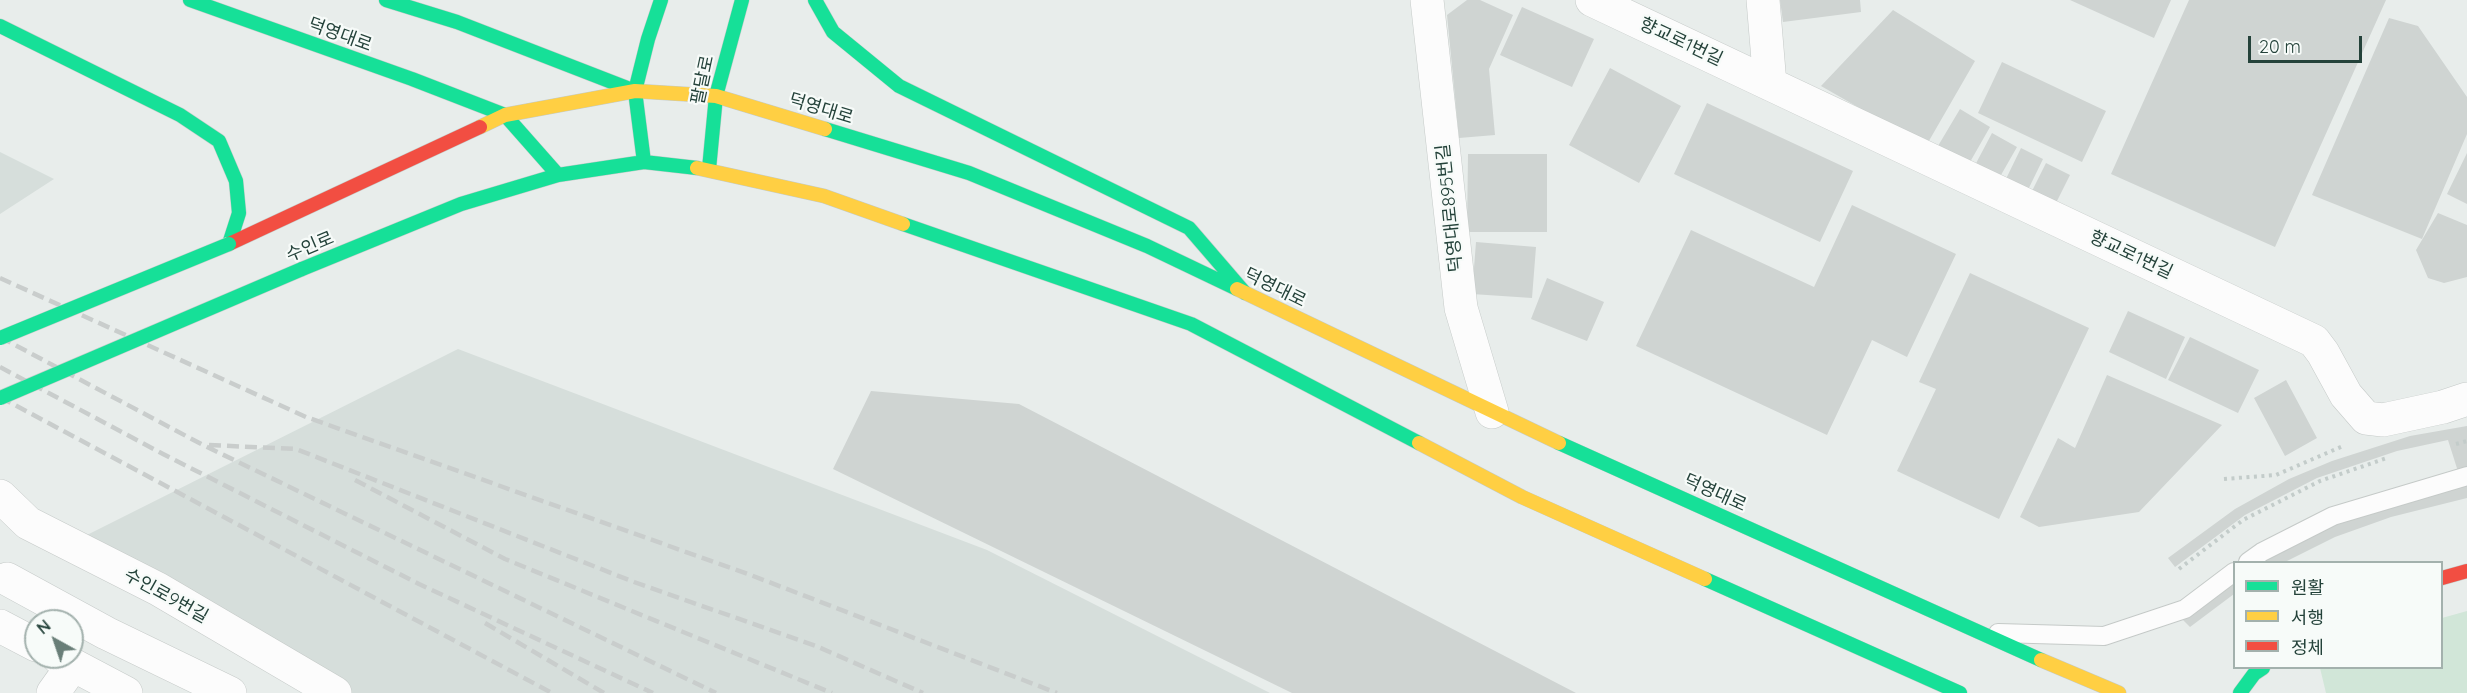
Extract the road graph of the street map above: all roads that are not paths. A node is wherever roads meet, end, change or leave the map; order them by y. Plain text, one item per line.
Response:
1 (190, 0) edge
2 (386, 0) edge
3 (661, 0) edge
4 (742, 0) edge
5 (815, 0) edge
6 (1427, 0) edge
7 (1592, 0) edge
8 (1763, 0) edge
9 (0, 26) edge
10 (1770, 84) junction
11 (635, 91) junction
12 (716, 96) junction
13 (505, 116) junction
14 (644, 162) junction
15 (710, 169) junction
16 (558, 175) junction
17 (229, 244) junction
18 (1245, 293) junction
19 (0, 338) edge
20 (0, 398) edge
21 (2467, 399) edge
22 (1492, 412) junction
23 (2467, 476) edge
24 (0, 496) edge
25 (2249, 561) edge
26 (2467, 571) edge
27 (2233, 573) edge
28 (2443, 578) edge
29 (7, 579) dead end
30 (0, 626) edge
31 (1976, 632) junction
32 (24, 639) edge
33 (62, 669) edge
34 (80, 669) edge
35 (2262, 669) edge
36 (53, 693) edge
37 (126, 693) edge
38 (230, 693) edge
39 (335, 693) edge
40 (1960, 693) edge
41 (2119, 693) edge
42 (2240, 693) edge

1 - 13 main road, 덕영대로
2 - 11 main road, 덕영대로
3 - 11 main road
4 - 12 main road, 팔달로
5 - 18 main road
6 - 22 street, 덕영대로895번길
7 - 10 street, 향교로1번길
8 - 10 street
9 - 17 main road
10 - 21 street, 향교로1번길
11 - 12 main road, 덕영대로
11 - 13 main road, 수인로
11 - 14 main road
12 - 15 main road, 팔달로
12 - 18 main road, 덕영대로
13 - 16 main road, 덕영대로
13 - 17 main road, 수인로
14 - 15 main road
14 - 16 main road, 수인로
15 - 40 main road
16 - 20 main road, 수인로, bridge
17 - 19 main road, 수인로, bridge
18 - 22 main road, 덕영대로
22 - 31 main road, 덕영대로
23 - 25 lane
24 - 39 street, 수인로9번길
26 - 28 main road
27 - 31 lane
29 - 38 street
30 - 32 street
31 - 41 main road, 덕영대로
33 - 36 street
34 - 37 street
35 - 42 main road

